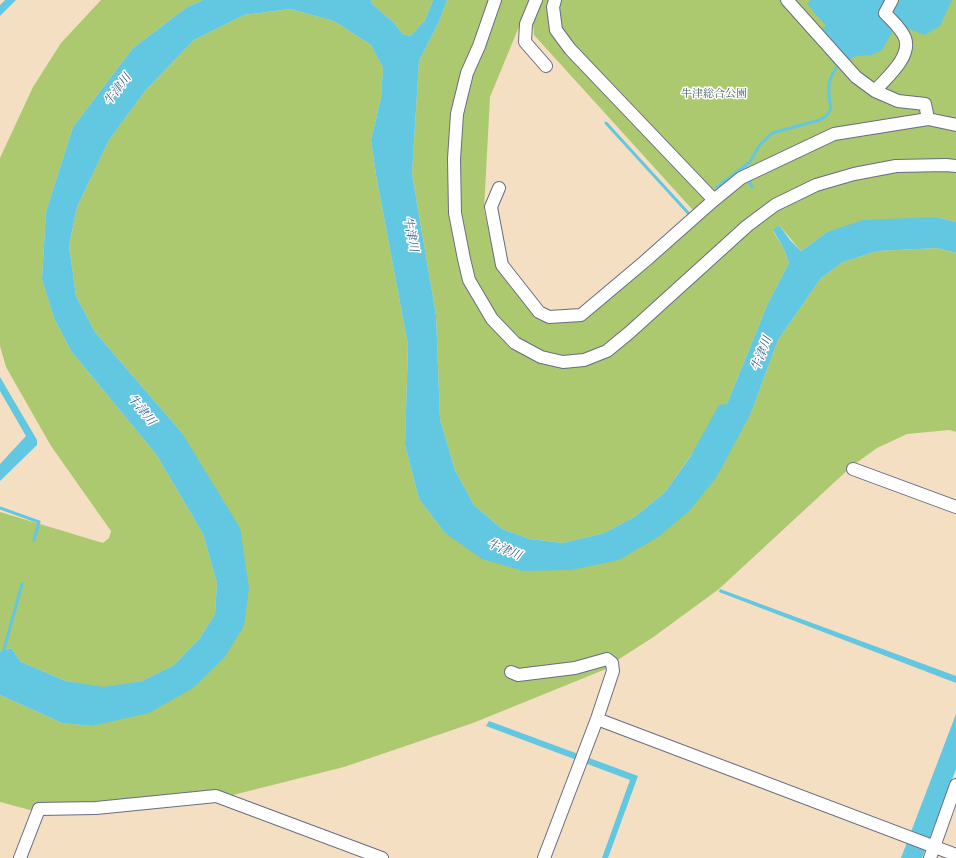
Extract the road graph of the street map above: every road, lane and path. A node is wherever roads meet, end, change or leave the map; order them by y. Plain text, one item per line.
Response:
1 (495, 0) edge
2 (536, 0) edge
3 (555, 0) edge
4 (787, 0) edge
5 (892, 0) edge
6 (546, 66) dead end
7 (875, 91) junction
8 (928, 119) junction
9 (956, 125) edge
10 (956, 166) edge
11 (499, 188) dead end
12 (714, 200) junction
13 (853, 469) dead end
14 (956, 507) edge
15 (511, 672) dead end
16 (597, 719) junction
17 (956, 785) edge
18 (931, 850) edge
19 (956, 855) edge
20 (20, 858) edge
21 (382, 858) edge
22 (544, 858) edge

1 - 10 street
2 - 6 street
3 - 12 street
4 - 7 street
5 - 7 street
7 - 8 street
8 - 9 street
8 - 12 street
11 - 12 street
13 - 14 street
15 - 16 street
16 - 18 street
16 - 22 street
17 - 18 street
18 - 19 street
20 - 21 street

